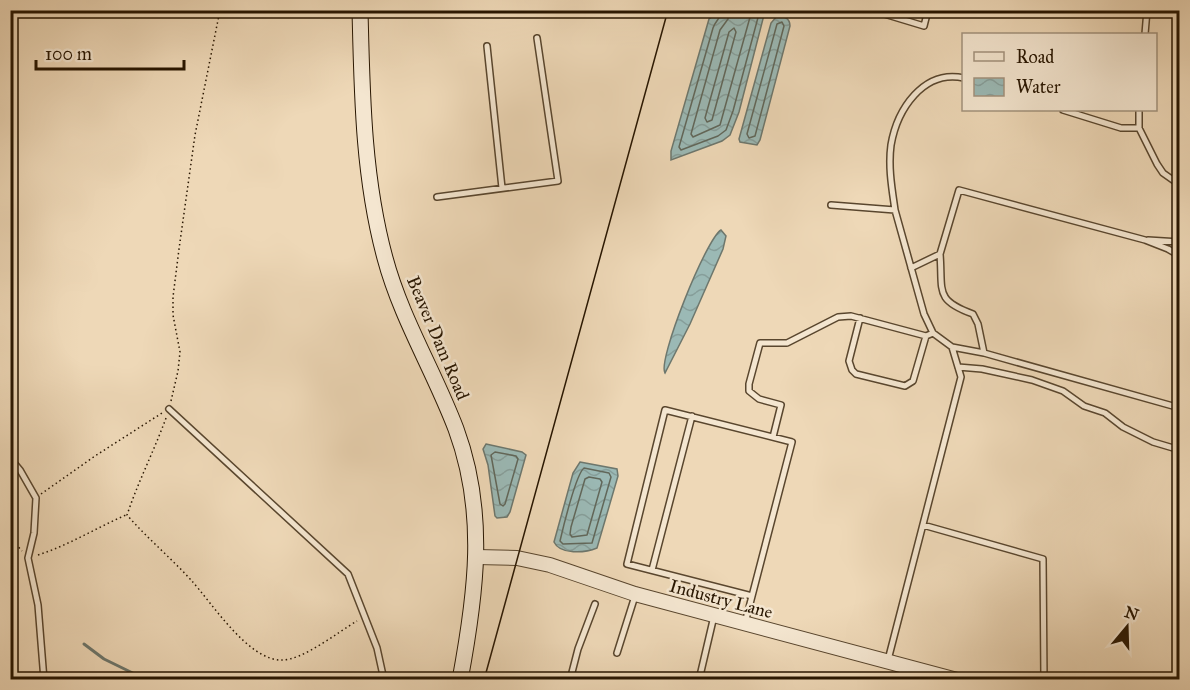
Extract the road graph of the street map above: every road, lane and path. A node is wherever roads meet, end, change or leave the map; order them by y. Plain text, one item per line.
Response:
1 (219, 10) edge
2 (360, 10) edge
3 (871, 10) edge
4 (928, 10) edge
5 (1147, 10) edge
6 (1145, 33) edge
7 (537, 38) dead end
8 (487, 46) dead end
9 (962, 78) edge
10 (1066, 111) edge
11 (1139, 111) edge
12 (1138, 128) junction
13 (1179, 185) edge
14 (502, 188) junction
15 (437, 197) dead end
16 (831, 205) dead end
17 (895, 210) junction
18 (1145, 240) junction
19 (1179, 242) edge
20 (940, 254) junction
21 (1179, 256) edge
22 (911, 268) junction
23 (860, 318) junction
24 (933, 333) junction
25 (926, 336) junction
26 (952, 347) junction
27 (984, 353) junction
28 (958, 367) junction
29 (1179, 408) edge
30 (169, 409) junction
31 (692, 416) junction
32 (773, 437) junction
33 (1179, 450) edge
34 (10, 458) edge
35 (36, 498) junction
36 (127, 515) junction
37 (923, 525) junction
38 (10, 537) edge
39 (477, 557) junction
40 (28, 558) junction
41 (652, 570) junction
42 (635, 594) junction
43 (752, 596) junction
44 (595, 604) dead end
45 (364, 616) junction
46 (714, 616) junction
47 (745, 624) junction
48 (616, 653) dead end
49 (888, 662) junction
50 (44, 680) edge
51 (384, 680) edge
52 (460, 680) edge
53 (570, 680) edge
54 (699, 680) edge
55 (957, 680) edge
56 (1044, 680) edge

1 - 30 path
2 - 39 main road, Beaver Dam Road
3 - 4 lane
5 - 6 lane
7 - 14 lane
8 - 14 lane
9 - 17 lane
10 - 12 lane
11 - 12 lane
12 - 13 lane
14 - 15 lane
16 - 17 lane
17 - 22 lane
18 - 19 lane
18 - 20 lane
18 - 21 lane
20 - 22 lane
20 - 27 lane
22 - 24 lane
23 - 25 lane
23 - 25 lane
23 - 32 lane
24 - 25 lane
24 - 26 lane
26 - 27 lane
26 - 28 lane
27 - 29 lane
28 - 33 lane
28 - 37 lane
30 - 35 path
30 - 36 path
30 - 45 lane
31 - 32 lane
31 - 41 lane
31 - 41 lane
32 - 43 lane
34 - 35 lane
35 - 40 lane
36 - 40 path
36 - 45 path
37 - 49 lane
37 - 56 lane
38 - 40 path
39 - 42 street, Industry Lane
39 - 52 main road, Beaver Dam Road
40 - 50 lane
41 - 43 lane
42 - 46 street, Industry Lane
42 - 48 lane
43 - 47 lane
44 - 53 lane
45 - 51 lane
46 - 47 street, Industry Lane
46 - 54 lane
47 - 49 street, Industry Lane
49 - 55 street, Industry Lane

